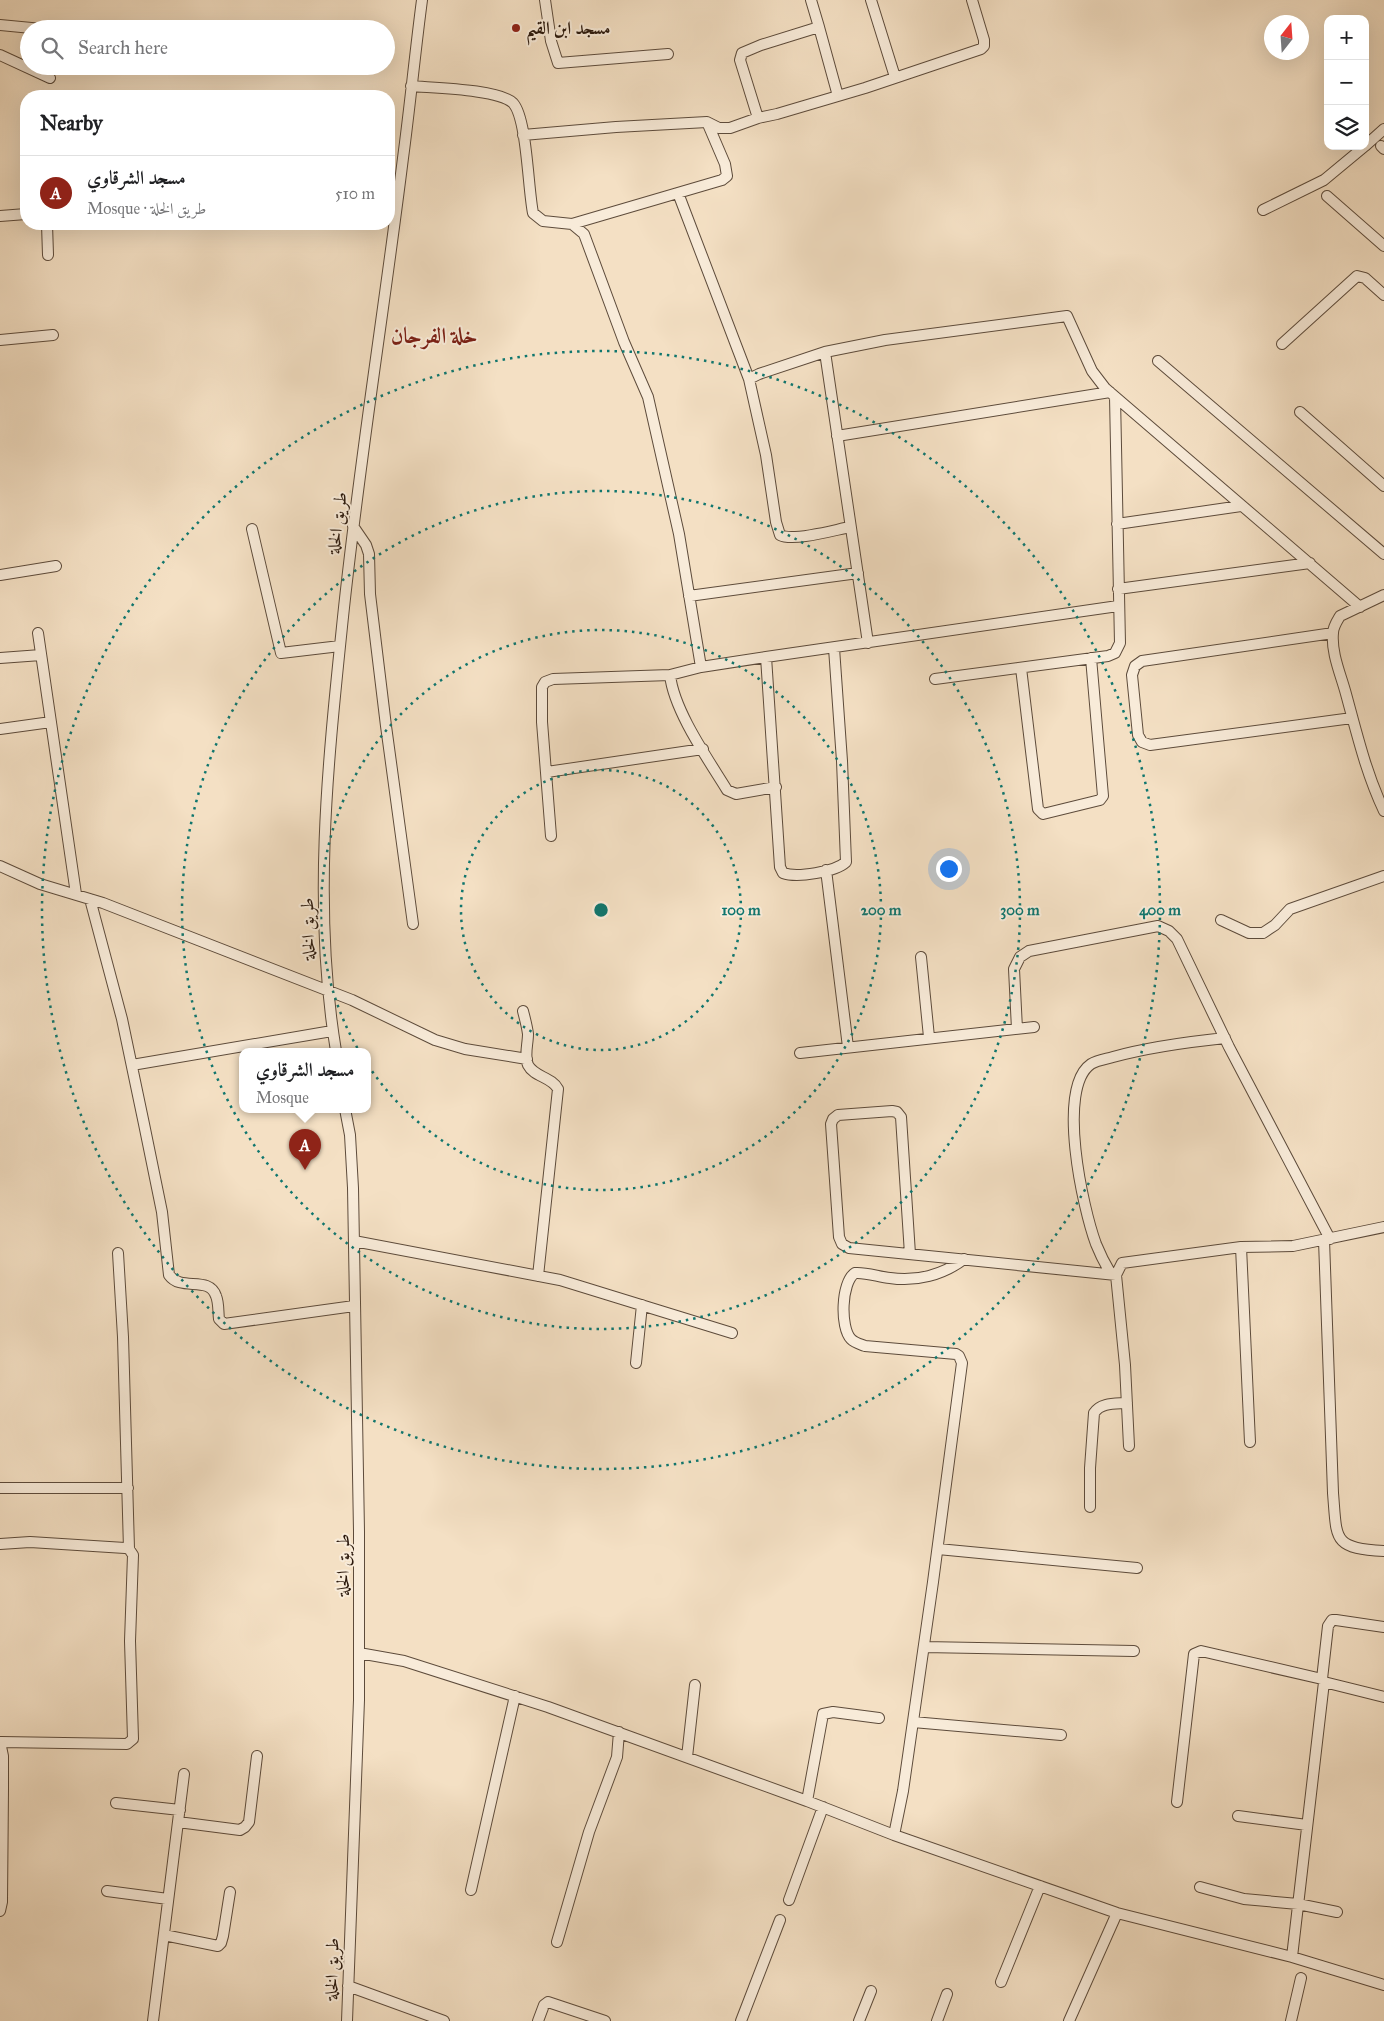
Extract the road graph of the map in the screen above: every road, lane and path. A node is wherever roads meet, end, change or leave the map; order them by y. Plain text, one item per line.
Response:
1 (422, 0) edge
2 (545, 0) edge
3 (811, 0) edge
4 (871, 0) edge
5 (972, 0) edge
6 (0, 25) edge
7 (20, 27) edge
8 (819, 27) junction
9 (668, 54) dead end
10 (0, 55) edge
11 (20, 64) edge
12 (43, 75) edge
13 (895, 77) junction
14 (50, 78) dead end
15 (411, 86) junction
16 (838, 96) junction
17 (758, 118) junction
18 (707, 122) junction
19 (1384, 129) edge
20 (523, 135) junction
21 (1369, 142) edge
22 (1360, 150) edge
23 (678, 193) junction
24 (1326, 196) dead end
25 (1263, 210) dead end
26 (20, 214) edge
27 (0, 216) edge
28 (395, 221) edge
29 (572, 224) junction
30 (47, 230) edge
31 (394, 230) edge
32 (1384, 246) edge
33 (48, 255) dead end
34 (1384, 295) edge
35 (53, 335) dead end
36 (0, 340) edge
37 (1282, 344) dead end
38 (825, 352) junction
39 (1158, 361) dead end
40 (749, 379) junction
41 (1113, 395) junction
42 (1300, 412) dead end
43 (837, 436) junction
44 (1384, 486) edge
45 (1241, 506) junction
46 (1117, 524) junction
47 (353, 526) junction
48 (850, 527) junction
49 (252, 528) dead end
50 (1384, 554) edge
51 (1310, 563) junction
52 (56, 566) dead end
53 (858, 573) junction
54 (0, 575) edge
55 (1118, 589) junction
56 (1384, 595) edge
57 (689, 596) junction
58 (1118, 606) junction
59 (1360, 607) junction
60 (38, 633) dead end
61 (1333, 633) junction
62 (868, 643) junction
63 (340, 646) junction
64 (834, 648) junction
65 (41, 655) junction
66 (766, 657) junction
67 (0, 658) edge
68 (1091, 658) junction
69 (701, 667) junction
70 (1021, 668) junction
71 (670, 675) junction
72 (935, 679) dead end
73 (1352, 718) junction
74 (51, 722) junction
75 (0, 729) edge
76 (703, 749) junction
77 (547, 772) junction
78 (776, 787) junction
79 (1384, 811) edge
80 (551, 836) dead end
81 (0, 866) edge
82 (826, 870) junction
83 (1384, 876) edge
84 (76, 894) junction
85 (90, 899) junction
86 (1221, 920) dead end
87 (413, 924) dead end
88 (921, 957) dead end
89 (327, 991) junction
90 (523, 1011) dead end
91 (1034, 1027) dead end
92 (1017, 1029) junction
93 (332, 1030) junction
94 (929, 1038) junction
95 (1225, 1038) junction
96 (848, 1046) junction
97 (335, 1048) edge
98 (800, 1053) dead end
99 (527, 1060) junction
100 (132, 1065) junction
101 (346, 1113) edge
102 (1384, 1227) edge
103 (1327, 1239) junction
104 (354, 1241) junction
105 (1241, 1247) junction
106 (118, 1253) dead end
107 (910, 1254) junction
108 (964, 1259) junction
109 (1113, 1275) junction
110 (538, 1276) junction
111 (642, 1304) junction
112 (354, 1306) junction
113 (732, 1332) dead end
114 (636, 1363) dead end
115 (1127, 1403) junction
116 (1250, 1442) dead end
117 (1129, 1446) dead end
118 (0, 1488) edge
119 (128, 1488) junction
120 (1090, 1507) dead end
121 (0, 1544) edge
122 (129, 1549) junction
123 (938, 1549) junction
124 (1384, 1551) edge
125 (1137, 1568) dead end
126 (1384, 1627) edge
127 (924, 1647) junction
128 (1134, 1651) dead end
129 (359, 1653) junction
130 (1323, 1680) junction
131 (695, 1685) dead end
132 (515, 1696) junction
133 (1384, 1697) edge
134 (879, 1718) dead end
135 (913, 1722) junction
136 (619, 1732) junction
137 (1061, 1735) dead end
138 (0, 1742) edge
139 (257, 1756) dead end
140 (687, 1757) junction
141 (184, 1774) dead end
142 (807, 1801) junction
143 (1177, 1802) dead end
144 (116, 1804) dead end
145 (823, 1807) junction
146 (180, 1810) junction
147 (1238, 1816) dead end
148 (178, 1822) junction
149 (1307, 1825) junction
150 (894, 1835) junction
151 (2, 1836) edge
152 (1040, 1886) junction
153 (1200, 1887) dead end
154 (471, 1890) dead end
155 (108, 1891) dead end
156 (230, 1892) dead end
157 (168, 1899) junction
158 (789, 1900) dead end
159 (1298, 1904) junction
160 (0, 1911) edge
161 (1116, 1912) junction
162 (1337, 1912) dead end
163 (780, 1920) dead end
164 (164, 1935) junction
165 (557, 1942) dead end
166 (1292, 1958) junction
167 (1302, 1978) dead end
168 (1002, 1982) dead end
169 (1384, 1984) edge
170 (348, 1986) junction
171 (871, 1991) dead end
172 (947, 1994) dead end
173 (153, 2021) edge
174 (347, 2021) edge
175 (444, 2021) edge
176 (538, 2021) edge
177 (605, 2021) edge
178 (742, 2021) edge
179 (859, 2021) edge
180 (937, 2021) edge
181 (1069, 2021) edge
182 (1291, 2021) edge

1 - 15 street, طريق الخلة
2 - 9 street
3 - 8 street
4 - 13 street
5 - 13 street
6 - 7 street
8 - 16 street
8 - 17 street
10 - 11 street
12 - 14 street
13 - 16 street
15 - 20 street
15 - 28 street, طريق الخلة
16 - 17 street
17 - 18 street
18 - 20 street
18 - 23 street
19 - 21 street
20 - 29 street
22 - 25 street
23 - 29 street
23 - 40 street
24 - 32 street
26 - 27 street
29 - 57 street
30 - 33 street
31 - 47 street, طريق الخلة
34 - 37 street
35 - 36 street
38 - 40 street
38 - 41 street
38 - 43 street
39 - 50 street
40 - 48 street
41 - 43 street
41 - 45 street
41 - 46 street
42 - 44 street
43 - 48 street
45 - 46 street
45 - 51 street
46 - 55 street
47 - 63 street, طريق الخلة
47 - 87 street
48 - 53 street
49 - 63 street
51 - 55 street
51 - 59 street
52 - 54 street
53 - 57 street
53 - 62 street
55 - 58 street
56 - 59 street
57 - 69 street
58 - 62 street
58 - 68 street
59 - 61 street
60 - 65 street
61 - 73 street
61 - 73 street
62 - 64 street
63 - 89 street, طريق الخلة
64 - 66 street
64 - 82 street
65 - 67 street
65 - 74 street
66 - 69 street
66 - 78 street
68 - 70 street
68 - 70 street
69 - 71 street
70 - 72 street
71 - 76 street
71 - 77 street
73 - 79 street
74 - 75 street
74 - 84 street
76 - 77 street
76 - 78 street
77 - 80 street
78 - 82 street
81 - 84 street
82 - 96 street
83 - 86 street
84 - 85 street
85 - 89 street
85 - 100 street
88 - 94 street
89 - 93 street, طريق الخلة
89 - 99 street
90 - 99 street
91 - 92 street
92 - 94 street
92 - 95 street
93 - 97 street, طريق الخلة
93 - 100 street
94 - 96 street
95 - 103 street
95 - 109 street
96 - 98 street
99 - 110 street
100 - 112 street
101 - 104 street, طريق الخلة
102 - 103 street
103 - 105 street
103 - 124 street
104 - 110 street
104 - 112 street, طريق الخلة
105 - 109 street
105 - 116 street
106 - 119 street
107 - 107 street
107 - 108 street
108 - 109 street
108 - 123 street
109 - 115 street
110 - 111 street
111 - 113 street
111 - 114 street
112 - 129 street, طريق الخلة
115 - 117 street
115 - 120 street
118 - 119 street
119 - 122 street
121 - 122 street
122 - 138 street
123 - 125 street
123 - 127 street
126 - 130 street
127 - 128 street
127 - 135 street
129 - 132 street
129 - 170 street, طريق الخلة
130 - 133 street
130 - 143 street
130 - 149 street
131 - 140 street
132 - 136 street
132 - 154 street
134 - 142 street
135 - 137 street
135 - 150 street
136 - 140 street
136 - 165 street
138 - 151 street
139 - 148 street
140 - 142 street
141 - 146 street
142 - 145 street
144 - 146 street
145 - 150 street
145 - 158 street
146 - 148 street
147 - 149 street
148 - 157 street
149 - 159 street
150 - 152 street
151 - 160 street
152 - 161 street
152 - 168 street
153 - 159 street
155 - 157 street
156 - 164 street
157 - 164 street
159 - 162 street
159 - 166 street
161 - 166 street
161 - 181 street
163 - 178 street
164 - 173 street
166 - 169 street
167 - 182 street
170 - 174 street, طريق الخلة
170 - 175 street
171 - 179 street
172 - 180 street
176 - 177 street

